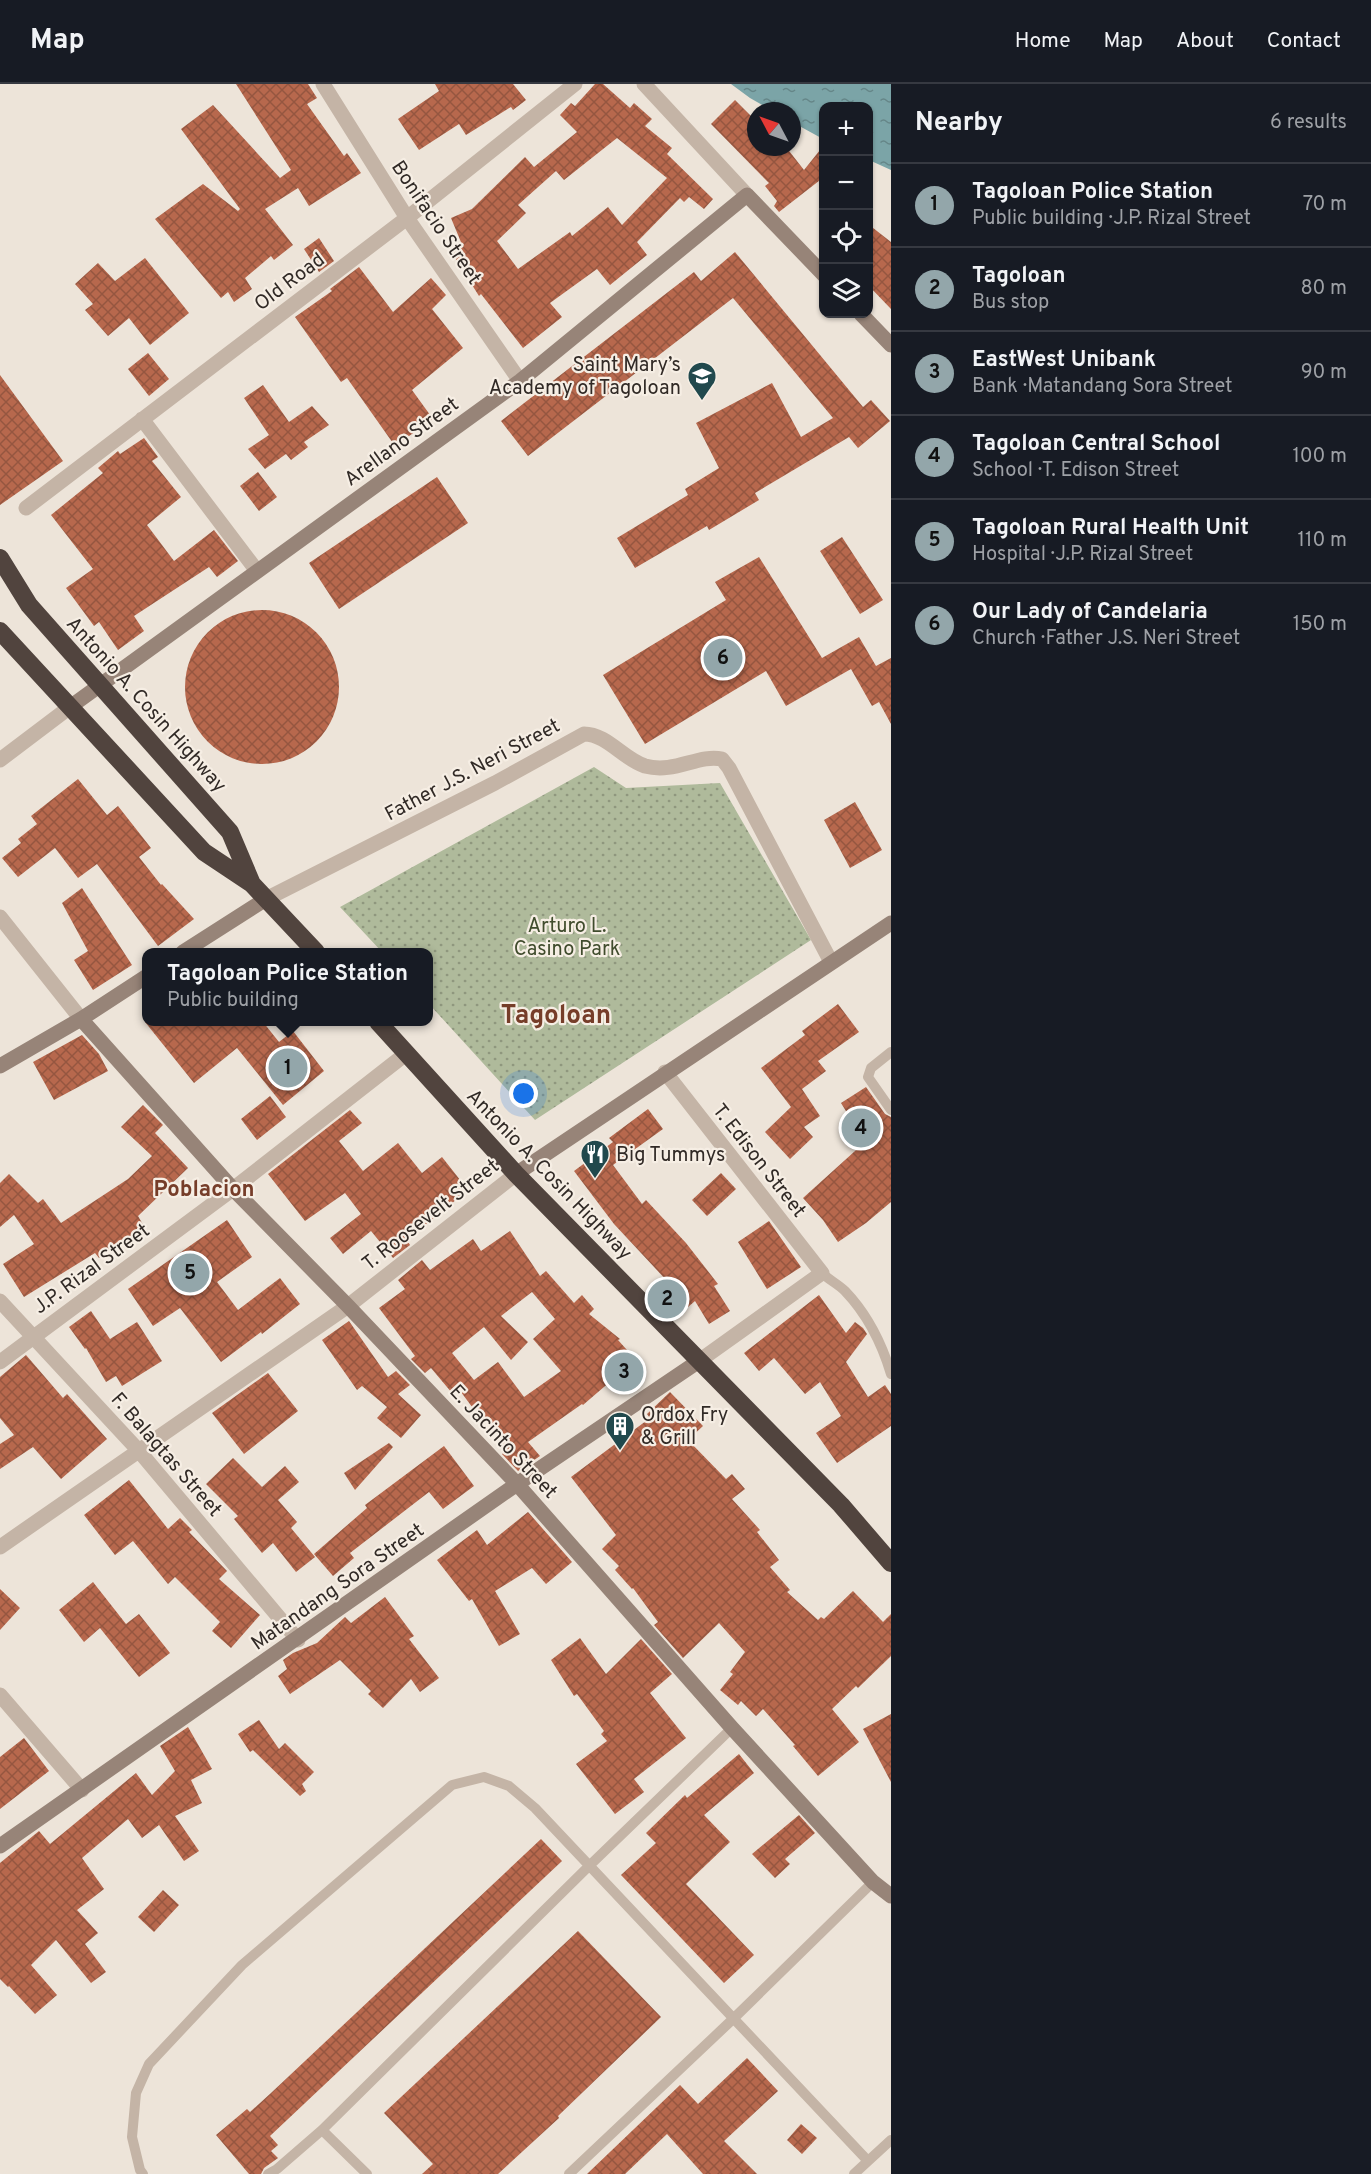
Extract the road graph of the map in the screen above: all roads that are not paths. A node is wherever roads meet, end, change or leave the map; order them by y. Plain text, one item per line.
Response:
1 (323, 84) edge
2 (574, 84) edge
3 (644, 84) edge
4 (747, 195) junction
5 (407, 218) junction
6 (819, 270) edge
7 (865, 318) edge
8 (891, 345) edge
9 (520, 381) junction
10 (142, 418) junction
11 (26, 508) dead end
12 (0, 558) edge
13 (257, 570) junction
14 (0, 631) edge
15 (101, 685) junction
16 (70, 707) junction
17 (0, 760) edge
18 (252, 885) junction
19 (266, 899) junction
20 (0, 917) edge
21 (891, 923) edge
22 (189, 948) edge
23 (312, 948) edge
24 (831, 962) junction
25 (142, 979) edge
26 (81, 1019) junction
27 (382, 1026) edge
28 (891, 1052) edge
29 (407, 1053) junction
30 (0, 1066) edge
31 (665, 1072) junction
32 (891, 1110) edge
33 (516, 1174) junction
34 (233, 1189) junction
35 (822, 1274) junction
36 (0, 1301) edge
37 (348, 1305) junction
38 (33, 1337) junction
39 (699, 1361) junction
40 (0, 1362) edge
41 (891, 1374) edge
42 (139, 1451) junction
43 (517, 1484) junction
44 (0, 1547) edge
45 (891, 1563) edge
46 (298, 1640) junction
47 (0, 1695) edge
48 (732, 1728) junction
49 (82, 1790) junction
50 (0, 1846) edge
51 (589, 1866) junction
52 (873, 1882) junction
53 (891, 1896) edge
54 (733, 2019) junction
55 (322, 2130) junction
56 (891, 2140) edge
57 (868, 2161) junction
58 (143, 2174) edge
59 (268, 2174) edge
60 (367, 2174) edge
61 (569, 2174) edge
62 (854, 2174) edge

1 - 5 street, Bonifacio Street
2 - 5 street, Old Road
3 - 4 street
4 - 6 street
4 - 9 street, Arellano Street
5 - 9 street, Bonifacio Street
5 - 10 street, Old Road
7 - 8 street
9 - 13 street, Arellano Street
10 - 11 street, Old Road
10 - 13 street
12 - 15 highway, Antonio A. Cosin Highway
13 - 15 street, Arellano Street
14 - 16 highway, Antonio A. Cosin Highway
15 - 16 street, Arellano Street
15 - 18 highway, Antonio A. Cosin Highway
16 - 17 street
16 - 18 highway, Antonio A. Cosin Highway
18 - 19 highway, Antonio A. Cosin Highway
19 - 22 street
19 - 23 highway, Antonio A. Cosin Highway
19 - 24 street, Father J.S. Neri Street
20 - 26 street
21 - 24 street, T. Roosevelt Street
24 - 31 street, T. Roosevelt Street
25 - 26 street
26 - 30 street
26 - 34 street, E. Jacinto Street
27 - 29 highway, Antonio A. Cosin Highway
28 - 32 lane
29 - 33 highway, Antonio A. Cosin Highway
29 - 34 street, J.P. Rizal Street
31 - 33 street, T. Roosevelt Street
31 - 35 street, T. Edison Street
33 - 37 street, T. Roosevelt Street
33 - 39 highway, Antonio A. Cosin Highway
34 - 37 street, E. Jacinto Street
34 - 38 street, J.P. Rizal Street
35 - 39 street
35 - 41 lane
36 - 38 street, F. Balagtas Street
37 - 42 street, T. Roosevelt Street
37 - 43 street, E. Jacinto Street
38 - 40 street, J.P. Rizal Street
38 - 42 street, F. Balagtas Street
39 - 43 street, Matandang Sora Street
39 - 45 highway, Antonio A. Cosin Highway
42 - 44 street, T. Roosevelt Street
42 - 46 street, F. Balagtas Street
43 - 46 street, Matandang Sora Street
43 - 48 street, E. Jacinto Street
46 - 49 street, Matandang Sora Street
47 - 49 street
48 - 51 lane
48 - 52 street, E. Jacinto Street
49 - 50 street, Matandang Sora Street
51 - 54 lane
51 - 55 lane
51 - 58 lane
52 - 53 street, E. Jacinto Street
52 - 54 lane
54 - 57 lane
54 - 61 lane
55 - 59 lane
55 - 60 lane
56 - 57 lane
57 - 62 lane

